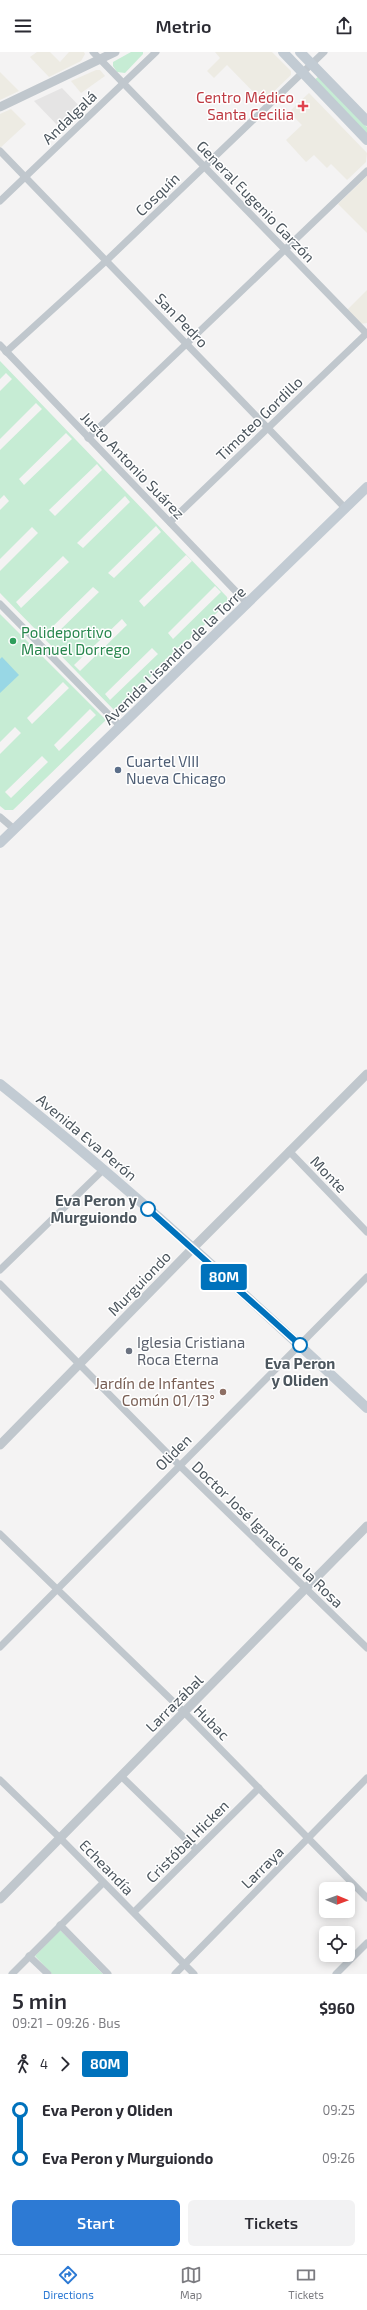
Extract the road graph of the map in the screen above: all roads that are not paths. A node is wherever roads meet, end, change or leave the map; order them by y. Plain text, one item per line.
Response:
1 (93, 52) edge
2 (116, 52) edge
3 (156, 52) edge
4 (283, 52) edge
5 (300, 52) edge
6 (324, 52) edge
7 (100, 59) junction
8 (312, 64) junction
9 (302, 73) junction
10 (124, 83) junction
11 (0, 107) edge
12 (367, 121) edge
13 (367, 140) edge
14 (0, 151) edge
15 (205, 166) junction
16 (367, 171) edge
17 (26, 177) junction
18 (0, 201) edge
19 (285, 250) junction
20 (106, 261) junction
21 (367, 334) edge
22 (187, 344) junction
23 (0, 345) edge
24 (6, 352) junction
25 (268, 427) junction
26 (88, 438) junction
27 (367, 487) edge
28 (344, 508) junction
29 (170, 522) junction
30 (0, 604) edge
31 (248, 604) junction
32 (121, 727) junction
33 (0, 817) edge
34 (14, 829) junction
35 (0, 843) edge
36 (367, 1074) edge
37 (0, 1084) edge
38 (289, 1152) junction
39 (103, 1170) junction
40 (367, 1232) edge
41 (192, 1248) junction
42 (0, 1270) edge
43 (367, 1277) edge
44 (0, 1284) edge
45 (300, 1345) junction
46 (80, 1364) junction
47 (367, 1408) edge
48 (0, 1445) edge
49 (178, 1465) junction
50 (367, 1526) edge
51 (0, 1534) edge
52 (306, 1588) junction
53 (57, 1590) junction
54 (0, 1647) edge
55 (367, 1648) edge
56 (184, 1712) junction
57 (121, 1776) junction
58 (367, 1778) edge
59 (0, 1780) edge
60 (259, 1788) junction
61 (60, 1838) junction
62 (308, 1839) junction
63 (196, 1849) junction
64 (103, 1883) junction
65 (367, 1898) edge
66 (0, 1899) edge
67 (134, 1912) junction
68 (60, 1925) junction
69 (367, 1943) edge
70 (30, 1956) junction
71 (185, 1964) junction
72 (12, 1974) edge
73 (48, 1974) edge
74 (108, 1974) edge
75 (175, 1974) edge
76 (194, 1974) edge
77 (336, 1974) edge

1 - 7 street, General Eugenio Garzón
2 - 7 street
3 - 10 street, Andalgalá
4 - 9 main road
5 - 8 main road
6 - 8 street, Cosquín
7 - 10 street, General Eugenio Garzón
7 - 11 street
8 - 9 street, Cosquín
8 - 12 main road
9 - 13 main road
9 - 15 street, Cosquín
10 - 15 street, General Eugenio Garzón
10 - 17 street, Andalgalá
14 - 17 street, San Pedro
15 - 19 street, General Eugenio Garzón
15 - 20 street, Cosquín
16 - 19 street
17 - 18 street, Andalgalá
17 - 20 street, San Pedro
19 - 21 street, General Eugenio Garzón
19 - 22 street
20 - 22 street, San Pedro
20 - 24 street, Cosquín
21 - 25 street, Timoteo Gordillo
22 - 25 street, San Pedro
22 - 26 street
23 - 24 street, Justo Antonio Suárez
24 - 26 street, Justo Antonio Suárez
25 - 28 street, San Pedro
25 - 29 street, Timoteo Gordillo
26 - 29 street, Justo Antonio Suárez
27 - 28 main road, Avenida Lisandro de la Torre
28 - 31 main road, Avenida Lisandro de la Torre
29 - 31 street, Justo Antonio Suárez
30 - 32 street
31 - 32 main road, Avenida Lisandro de la Torre
32 - 34 main road, Avenida Lisandro de la Torre
33 - 34 street
34 - 35 main road, Avenida Lisandro de la Torre
36 - 38 street, Murguiondo
37 - 39 main road, Avenida Eva Perón
38 - 40 street, Monte
38 - 41 street, Murguiondo
39 - 41 main road, Avenida Eva Perón
39 - 42 street
41 - 45 main road, Avenida Eva Perón
41 - 46 street, Murguiondo
43 - 45 street, Oliden
44 - 46 street, Doctor José Ignacio de la Rosa
45 - 47 main road, Avenida Eva Perón
45 - 49 street, Oliden
46 - 48 street, Murguiondo
46 - 49 street, Doctor José Ignacio de la Rosa
49 - 52 street, Doctor José Ignacio de la Rosa
49 - 53 street, Oliden
50 - 52 street, Larrazábal
51 - 53 street, Hubac
52 - 55 street, Doctor José Ignacio de la Rosa
52 - 56 street, Larrazábal
53 - 54 street, Oliden
53 - 56 street, Hubac
56 - 57 street, Larrazábal
56 - 60 street, Hubac
57 - 61 street, Larrazábal
57 - 63 street
58 - 62 street, Larraya
59 - 61 street, Echeandía
60 - 62 street, Hubac
60 - 63 street, Cristóbal Hicken
61 - 64 street, Echeandía
61 - 66 street, Larrazábal
62 - 65 street, Hubac
62 - 71 street, Larraya
63 - 67 street, Cristóbal Hicken
64 - 67 street, Echeandía
64 - 68 street
67 - 71 street, Echeandía
68 - 70 street
68 - 74 street
69 - 77 street
70 - 72 street
70 - 73 street
71 - 75 street, Larraya
71 - 76 street, Echeandía

